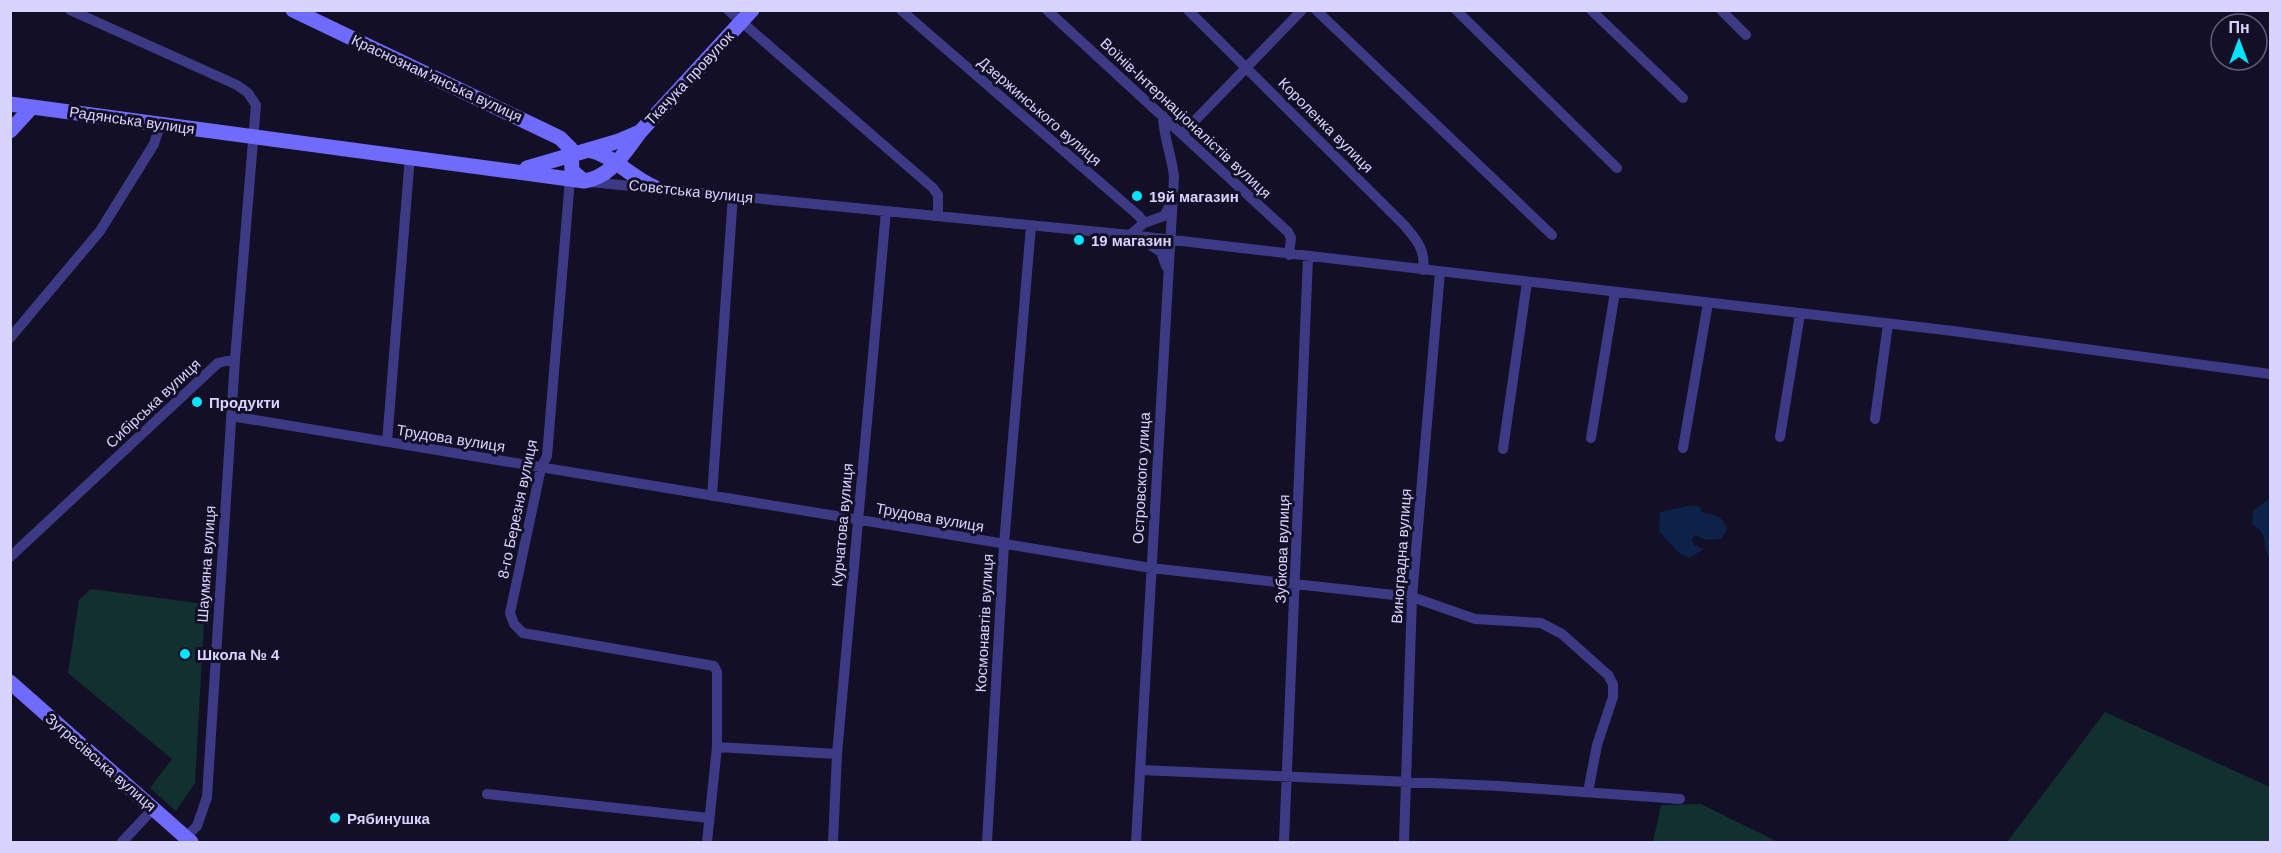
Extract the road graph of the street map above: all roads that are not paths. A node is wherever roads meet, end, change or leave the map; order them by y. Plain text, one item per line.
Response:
1 (70, 10) edge
2 (293, 10) edge
3 (728, 10) edge
4 (752, 10) edge
5 (901, 10) edge
6 (1047, 10) edge
7 (1188, 10) edge
8 (1302, 10) edge
9 (1316, 10) edge
10 (1456, 10) edge
11 (1591, 10) edge
12 (1721, 10) edge
13 (741, 22) junction
14 (1746, 35) dead end
15 (1247, 66) junction
16 (1683, 98) dead end
17 (10, 104) edge
18 (32, 107) junction
19 (1163, 116) junction
20 (160, 125) junction
21 (10, 131) edge
22 (640, 132) junction
23 (1182, 134) junction
24 (254, 136) junction
25 (588, 150) junction
26 (573, 155) junction
27 (410, 156) junction
28 (615, 164) junction
29 (1617, 168) dead end
30 (518, 171) junction
31 (577, 180) junction
32 (654, 187) junction
33 (733, 195) junction
34 (1173, 200) junction
35 (886, 211) junction
36 (938, 216) junction
37 (1144, 223) junction
38 (1031, 226) junction
39 (1130, 235) junction
40 (1552, 235) dead end
41 (1170, 241) junction
42 (1289, 255) junction
43 (1308, 257) junction
44 (1424, 270) junction
45 (1440, 272) junction
46 (1168, 279) junction
47 (1527, 282) junction
48 (1615, 292) junction
49 (1708, 303) junction
50 (1800, 314) junction
51 (1888, 324) junction
52 (10, 338) edge
53 (235, 359) junction
54 (2271, 374) edge
55 (231, 416) junction
56 (1875, 419) dead end
57 (1780, 437) dead end
58 (1591, 438) dead end
59 (387, 442) junction
60 (1683, 448) dead end
61 (1503, 449) dead end
62 (541, 468) junction
63 (712, 496) junction
64 (857, 519) junction
65 (1004, 544) junction
66 (10, 557) edge
67 (1151, 568) junction
68 (1295, 585) junction
69 (1412, 597) junction
70 (10, 682) edge
71 (717, 747) junction
72 (837, 754) junction
73 (1141, 770) junction
74 (1287, 777) junction
75 (1406, 781) junction
76 (1588, 792) junction
77 (487, 794) dead end
78 (1680, 799) dead end
79 (153, 809) junction
80 (709, 818) junction
81 (188, 840) edge
82 (122, 843) edge
83 (707, 843) edge
84 (833, 843) edge
85 (987, 843) edge
86 (1136, 843) edge
87 (1284, 843) edge
88 (1404, 843) edge

1 - 24 street
2 - 26 street, Краснознамʼянська вулиця
3 - 13 street
4 - 13 street, Ткачука провулок
5 - 37 street, Дзержинського вулиця
6 - 19 street, Воїнів-Інтернаціоналістів вулиця
7 - 15 street, Короленка вулиця
8 - 15 street
9 - 40 street
10 - 29 street
11 - 16 street
12 - 14 street
13 - 22 street, Ткачука провулок
13 - 36 street
15 - 23 street
15 - 44 street, Короленка вулиця
17 - 18 street, Радянська вулиця
18 - 20 street, Радянська вулиця
18 - 21 street
19 - 23 street, Воїнів-Інтернаціоналістів вулиця
19 - 34 street, Островского улица
20 - 24 street, Радянська вулиця
20 - 52 street
22 - 25 street, Ткачука провулок
22 - 28 street
23 - 42 street, Воїнів-Інтернаціоналістів вулиця
24 - 27 street, Совєтська вулиця
24 - 53 street
25 - 26 street, Ткачука провулок
25 - 28 street
26 - 30 street, Ткачука провулок
26 - 31 street
27 - 30 street, Совєтська вулиця
27 - 59 street
28 - 31 street
28 - 32 street
30 - 31 street, Совєтська вулиця
31 - 32 street, Совєтська вулиця
31 - 62 street, 8-го Березня вулиця
32 - 33 street, Совєтська вулиця
33 - 35 street, Совєтська вулиця
33 - 63 street
34 - 37 street
34 - 41 street, Островского улица
35 - 36 street, Совєтська вулиця
35 - 64 street, Курчатова вулиця
36 - 38 street, Совєтська вулиця
37 - 39 street
38 - 39 street, Совєтська вулиця
38 - 65 street, Космонавтів вулиця
39 - 41 street, Совєтська вулиця
39 - 46 street
41 - 42 street, Совєтська вулиця
41 - 46 street, Островского улица
42 - 43 street, Совєтська вулиця
43 - 44 street, Совєтська вулиця
43 - 68 street, Зубкова вулиця
44 - 45 street, Совєтська вулиця
45 - 47 street, Совєтська вулиця
45 - 69 street, Виноградна вулиця
46 - 67 street, Островского улица
47 - 48 street, Совєтська вулиця
47 - 61 street
48 - 49 street, Совєтська вулиця
48 - 58 street
49 - 50 street, Совєтська вулиця
49 - 60 street
50 - 51 street, Совєтська вулиця
50 - 57 street
51 - 54 street, Совєтська вулиця
51 - 56 street
53 - 55 street, Шаумяна вулиця
53 - 66 street, Сибірська вулиця
55 - 59 street, Трудова вулиця
55 - 81 street, Шаумяна вулиця
59 - 62 street, Трудова вулиця
62 - 63 street, Трудова вулиця
62 - 71 street, 8-го Березня вулиця
63 - 64 street, Трудова вулиця
64 - 65 street, Трудова вулиця
64 - 72 street, Курчатова вулиця
65 - 67 street, Трудова вулиця
65 - 85 street, Космонавтів вулиця
67 - 68 street, Трудова вулиця
67 - 73 street, Островского улица
68 - 69 street, Трудова вулиця
68 - 74 street, Зубкова вулиця
69 - 75 street, Виноградна вулиця
69 - 76 street, Трудова вулиця
70 - 79 street, Зугресівська вулиця
71 - 72 street
71 - 80 street
72 - 84 street, Курчатова вулиця
73 - 74 street
73 - 86 street, Островского улица
74 - 75 street
74 - 87 street, Зубкова вулиця
75 - 76 street
75 - 88 street, Виноградна вулиця
76 - 78 street
77 - 80 street
79 - 81 street, Зугресівська вулиця
79 - 82 street
80 - 83 street

